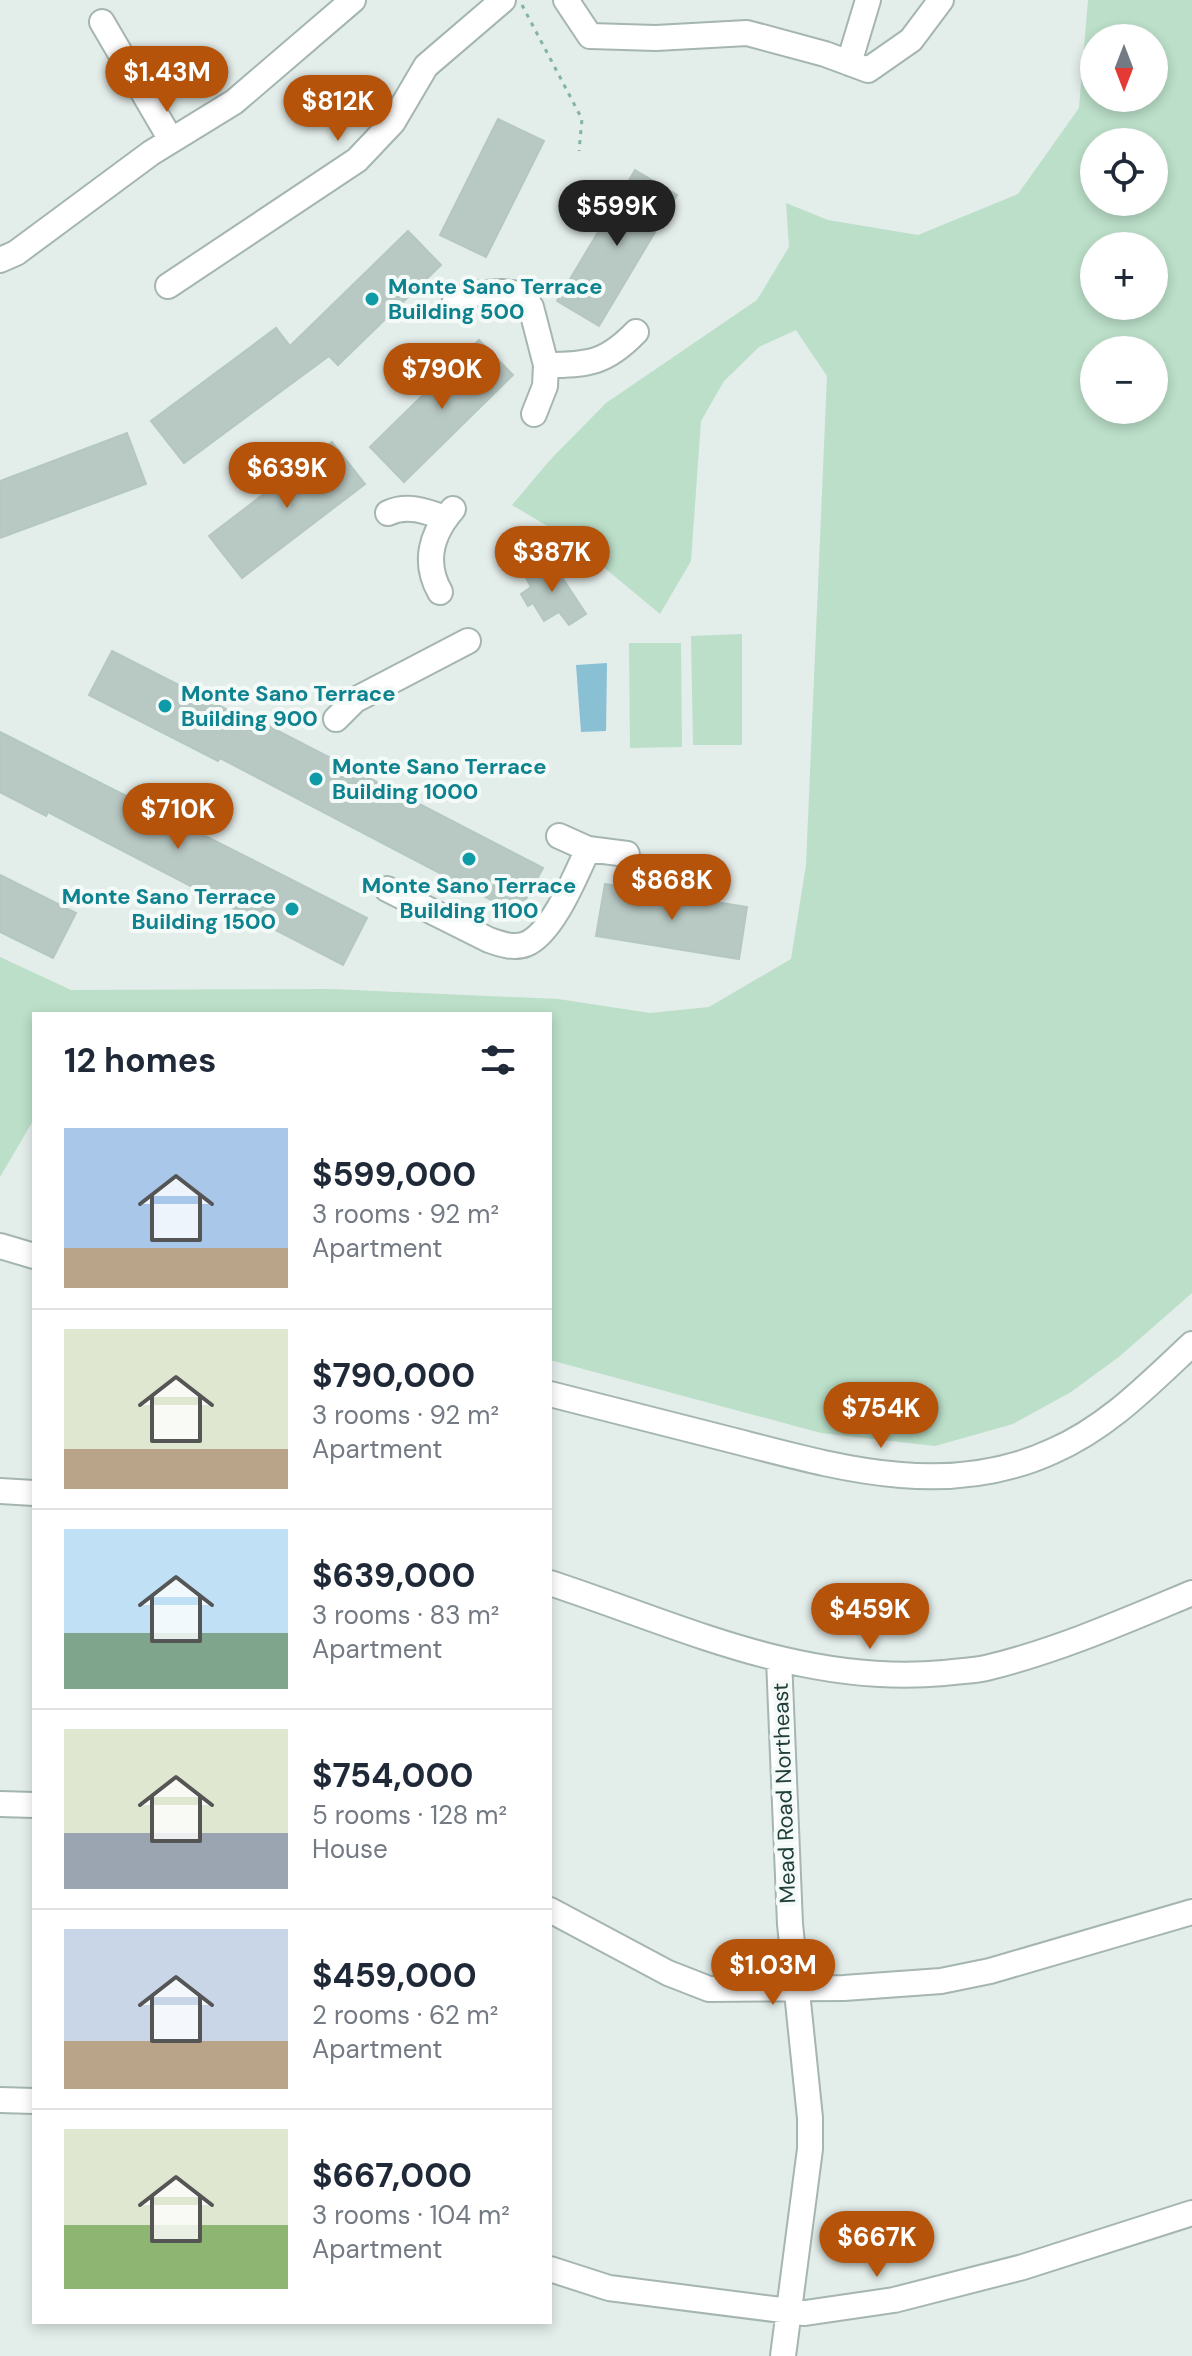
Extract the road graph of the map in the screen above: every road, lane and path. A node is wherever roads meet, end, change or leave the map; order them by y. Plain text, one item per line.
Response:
1 (353, 0) edge
2 (503, 0) edge
3 (520, 0) edge
4 (566, 0) edge
5 (868, 0) edge
6 (941, 0) edge
7 (102, 22) dead end
8 (849, 63) junction
9 (171, 140) junction
10 (579, 151) dead end
11 (0, 260) edge
12 (168, 286) dead end
13 (454, 304) dead end
14 (636, 332) dead end
15 (546, 365) junction
16 (534, 414) dead end
17 (388, 513) dead end
18 (440, 592) dead end
19 (468, 641) dead end
20 (336, 719) dead end
21 (559, 836) dead end
22 (588, 849) junction
23 (627, 854) dead end
24 (387, 889) dead end
25 (0, 1246) edge
26 (32, 1255) edge
27 (1192, 1344) edge
28 (552, 1395) edge
29 (0, 1491) edge
30 (32, 1493) edge
31 (552, 1584) edge
32 (1192, 1593) edge
33 (779, 1659) junction
34 (0, 1804) edge
35 (32, 1805) edge
36 (552, 1911) edge
37 (1192, 1912) edge
38 (796, 1988) junction
39 (0, 2100) edge
40 (32, 2101) edge
41 (1192, 2213) edge
42 (552, 2270) edge
43 (788, 2311) junction
44 (783, 2356) edge

1 - 9 street
2 - 12 street
3 - 10 path
4 - 8 street
5 - 8 street
6 - 8 street
7 - 9 street
9 - 11 street
13 - 15 street
14 - 15 street
15 - 16 street
17 - 18 street
19 - 20 street
21 - 22 street
22 - 23 street
22 - 24 street
25 - 26 street
27 - 28 street
29 - 30 street
31 - 33 street
32 - 33 street
33 - 38 street, Mead Road Northeast
34 - 35 street
36 - 38 street
37 - 38 street
38 - 43 street, Mead Road Northeast
39 - 40 street
41 - 43 street
42 - 43 street
43 - 44 street, Mead Road Northeast

